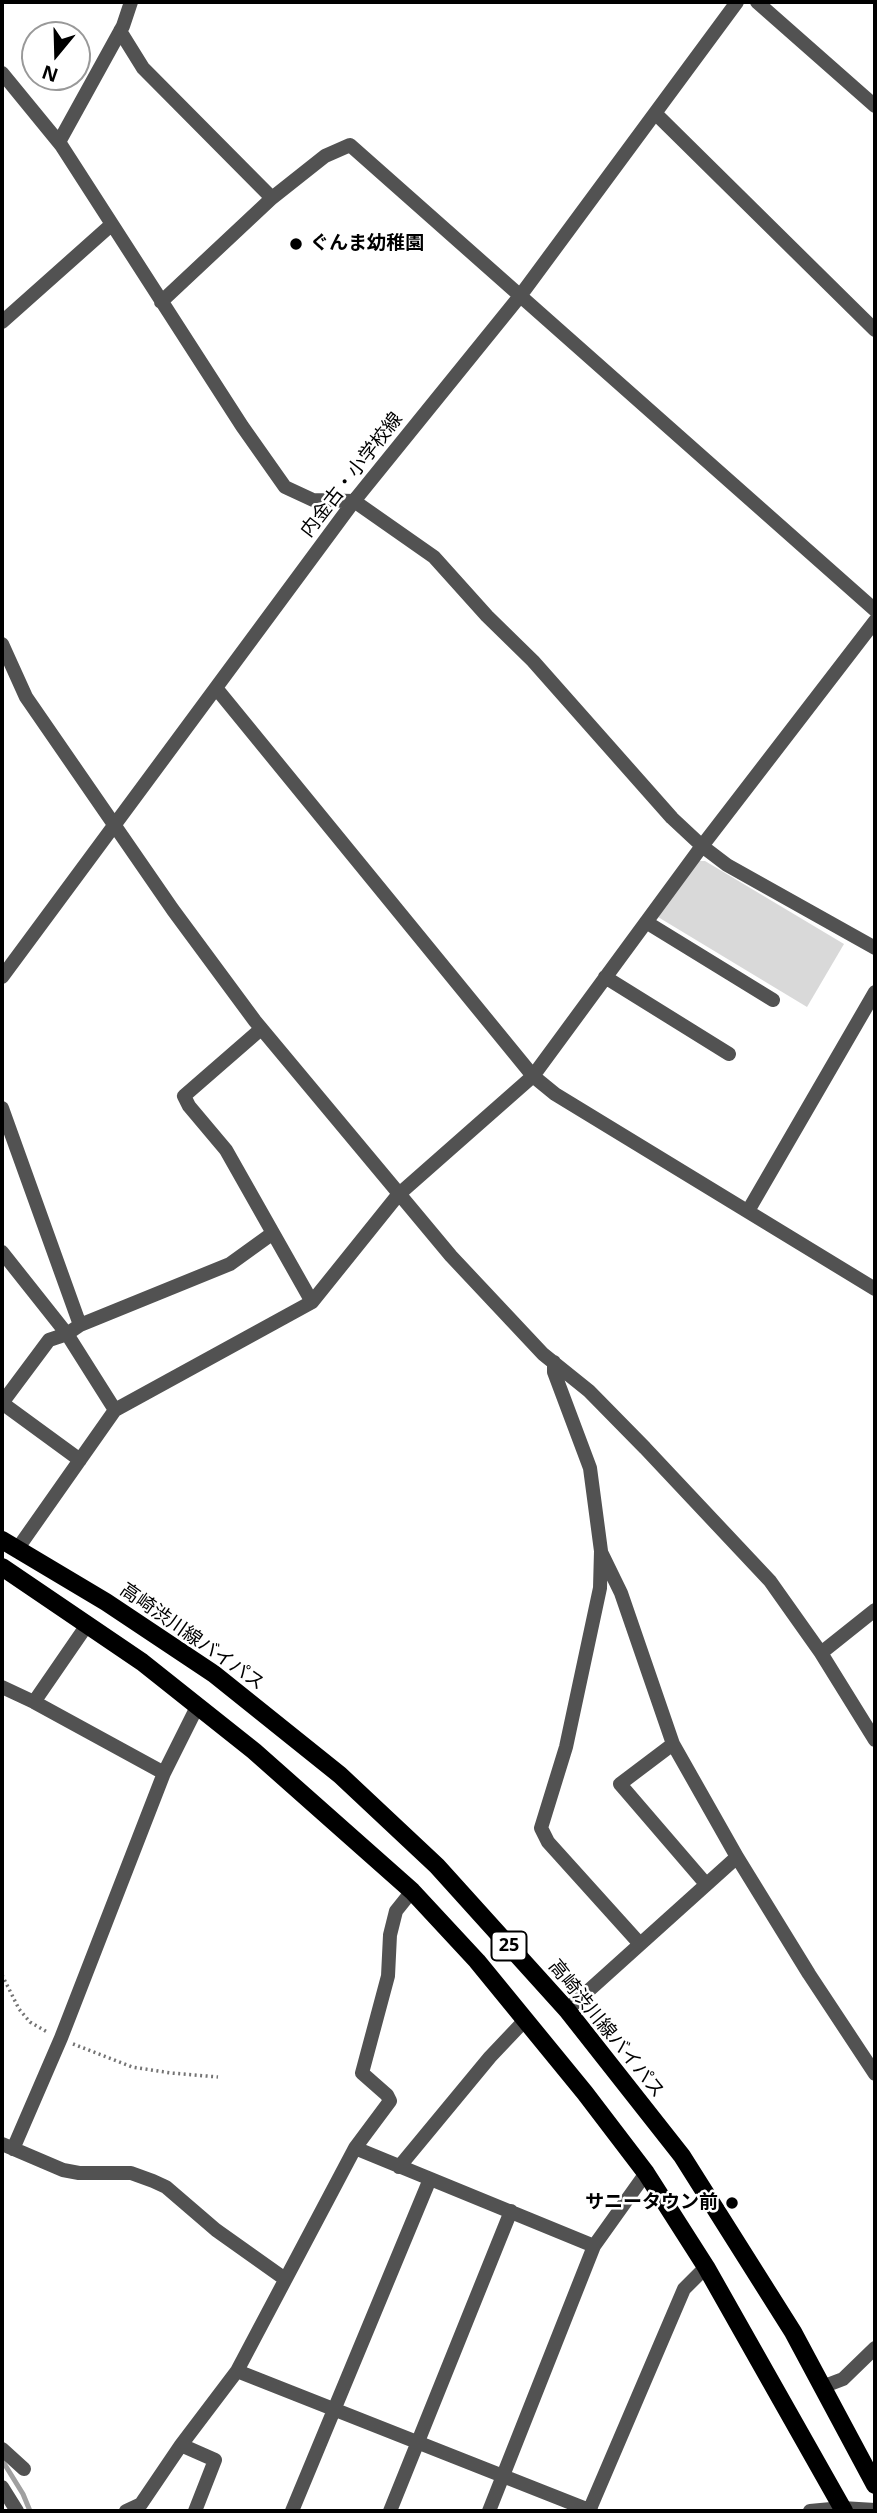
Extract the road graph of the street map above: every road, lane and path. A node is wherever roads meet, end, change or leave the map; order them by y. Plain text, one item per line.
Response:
1 (131, 2) edge
2 (737, 2) edge
3 (757, 2) edge
4 (120, 31) junction
5 (2, 73) edge
6 (875, 106) edge
7 (655, 113) junction
8 (59, 142) junction
9 (272, 198) junction
10 (111, 225) junction
11 (520, 296) junction
12 (161, 302) junction
13 (2, 322) edge
14 (875, 330) edge
15 (354, 501) junction
16 (875, 610) edge
17 (875, 621) edge
18 (2, 644) edge
19 (216, 688) junction
20 (115, 824) junction
21 (702, 846) junction
22 (646, 922) junction
23 (875, 948) edge
24 (2, 976) edge
25 (606, 977) junction
26 (875, 992) edge
27 (773, 1000) dead end
28 (261, 1029) junction
29 (729, 1054) dead end
30 (533, 1076) junction
31 (2, 1108) edge
32 (398, 1195) junction
33 (748, 1211) junction
34 (273, 1233) junction
35 (2, 1252) edge
36 (875, 1289) edge
37 (312, 1302) junction
38 (80, 1325) junction
39 (67, 1334) junction
40 (554, 1362) junction
41 (2, 1403) edge
42 (115, 1410) junction
43 (80, 1460) junction
44 (10, 1544) edge
45 (601, 1551) junction
46 (2, 1567) edge
47 (875, 1609) edge
48 (87, 1625) junction
49 (821, 1653) junction
50 (4, 1692) edge
51 (34, 1702) junction
52 (198, 1705) junction
53 (875, 1740) edge
54 (673, 1744) junction
55 (164, 1773) junction
56 (737, 1857) junction
57 (706, 1884) junction
58 (412, 1891) junction
59 (640, 1944) junction
60 (2, 1975) edge
61 (567, 2010) junction
62 (526, 2019) junction
63 (61, 2038) junction
64 (875, 2074) edge
65 (218, 2077) dead end
66 (7, 2147) edge
67 (355, 2148) junction
68 (399, 2167) junction
69 (646, 2173) junction
70 (430, 2179) junction
71 (511, 2211) junction
72 (594, 2246) junction
73 (706, 2267) junction
74 (285, 2279) junction
75 (875, 2348) edge
76 (237, 2371) junction
77 (822, 2387) junction
78 (333, 2409) junction
79 (418, 2443) junction
80 (181, 2445) junction
81 (2, 2449) edge
82 (24, 2469) dead end
83 (503, 2476) junction
84 (875, 2485) edge
85 (2, 2487) edge
86 (843, 2510) edge
87 (875, 2510) edge
88 (17, 2511) edge
89 (126, 2511) edge
90 (195, 2511) edge
91 (292, 2511) edge
92 (390, 2511) edge
93 (489, 2511) edge
94 (590, 2511) edge
95 (810, 2511) edge

1 - 4 street
2 - 7 street, 内金古・小学校線
3 - 6 street
4 - 8 street
4 - 9 street
5 - 8 street
7 - 11 street, 内金古・小学校線
7 - 14 street
8 - 10 street
9 - 11 street
9 - 12 street
10 - 12 street
10 - 13 street
11 - 15 street, 内金古・小学校線
11 - 16 street
12 - 15 street
15 - 19 street, 内金古・小学校線
15 - 21 street
17 - 21 street
18 - 20 street
19 - 20 street, 内金古・小学校線
19 - 30 street
20 - 24 street, 内金古・小学校線
20 - 28 street
21 - 22 street
21 - 23 street
22 - 25 street
22 - 27 street
25 - 29 street
25 - 30 street
26 - 33 street
28 - 32 street
28 - 34 street
30 - 32 street
30 - 33 street
31 - 38 street
32 - 37 street
32 - 40 street
33 - 36 street
34 - 37 street
34 - 38 street
35 - 39 street
37 - 42 street
38 - 39 street
39 - 41 street
39 - 42 street
40 - 45 street
40 - 49 street
41 - 43 street
42 - 43 street
43 - 44 street
44 - 61 main road, 高崎渋川線バイパス / 25
45 - 54 street
45 - 59 street
46 - 48 main road, 25
47 - 49 street
48 - 51 street
48 - 52 main road, 25
49 - 53 street
50 - 51 street
51 - 55 street
52 - 55 street
52 - 58 main road, 25
54 - 56 street
54 - 57 street
55 - 63 street
56 - 57 street
56 - 64 street
57 - 59 street
58 - 62 main road, 25
58 - 67 street
59 - 61 street
60 - 63 path
61 - 77 main road, 高崎渋川線バイパス / 25
62 - 68 street
62 - 69 main road, 25
63 - 65 path
63 - 66 street
66 - 74 street
67 - 68 street
67 - 74 street
68 - 70 street
69 - 72 street
69 - 73 main road, 25
70 - 71 street
70 - 78 street
71 - 72 street
71 - 79 street
72 - 83 street
73 - 86 main road, 25
73 - 94 street
74 - 76 street
75 - 77 street
76 - 78 street
76 - 80 street
77 - 84 main road, 高崎渋川線バイパス / 25
78 - 79 street
78 - 91 street
79 - 83 street
79 - 92 street
80 - 89 street
80 - 90 street
81 - 82 street
83 - 93 street
83 - 94 street
85 - 88 street
86 - 87 street
86 - 95 street

